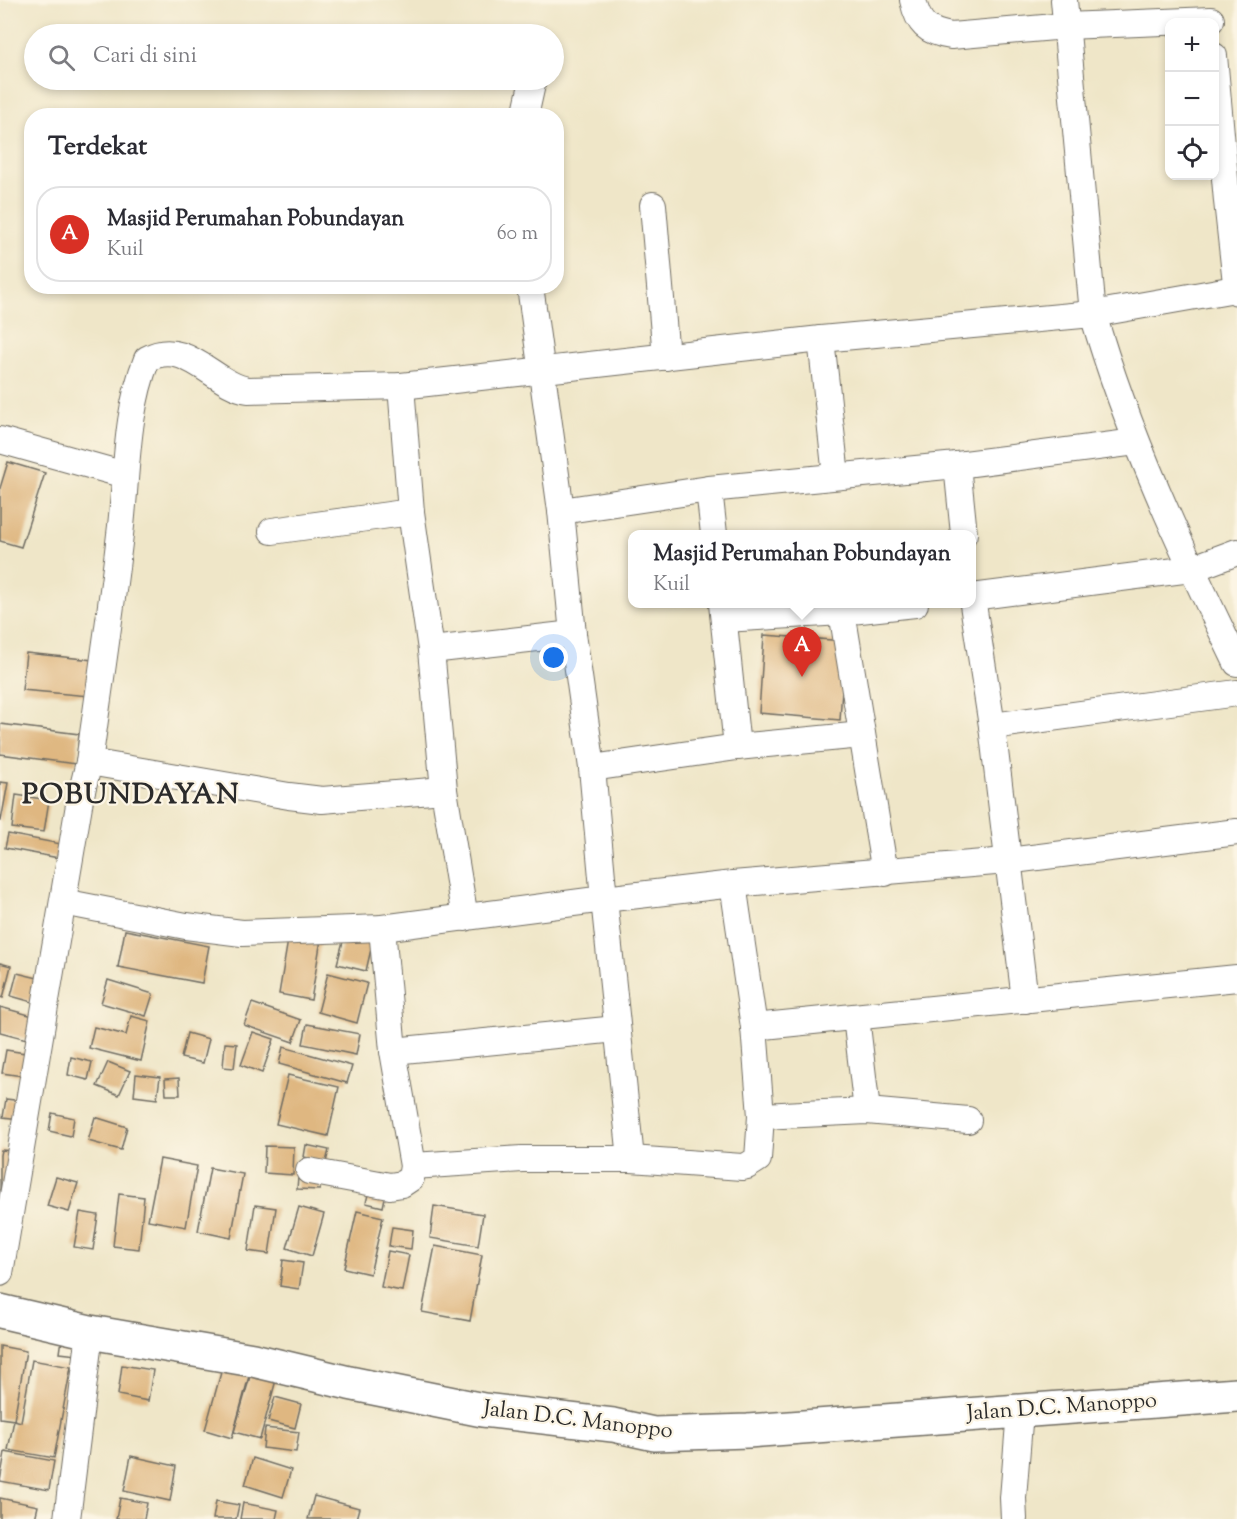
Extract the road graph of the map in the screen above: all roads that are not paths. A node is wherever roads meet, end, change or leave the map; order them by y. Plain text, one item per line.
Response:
1 (913, 0) edge
2 (1064, 0) edge
3 (1211, 14) edge
4 (1066, 26) junction
5 (1217, 72) edge
6 (531, 90) edge
7 (527, 108) edge
8 (1232, 201) edge
9 (652, 205) dead end
10 (1236, 290) edge
11 (531, 294) edge
12 (1092, 314) junction
13 (821, 339) junction
14 (666, 357) junction
15 (541, 369) junction
16 (401, 386) junction
17 (0, 440) edge
18 (1136, 442) junction
19 (957, 465) junction
20 (125, 475) junction
21 (836, 476) junction
22 (709, 489) junction
23 (561, 511) junction
24 (411, 512) junction
25 (714, 530) edge
26 (964, 530) edge
27 (272, 531) dead end
28 (1237, 552) edge
29 (1191, 568) junction
30 (976, 597) edge
31 (874, 608) edge
32 (974, 608) edge
33 (723, 611) edge
34 (842, 612) junction
35 (573, 634) junction
36 (431, 650) junction
37 (1237, 663) edge
38 (1237, 693) edge
39 (992, 726) junction
40 (862, 735) junction
41 (736, 747) junction
42 (89, 762) junction
43 (592, 768) junction
44 (444, 790) junction
45 (1237, 832) edge
46 (1007, 861) junction
47 (885, 873) junction
48 (733, 884) junction
49 (604, 899) junction
50 (63, 902) junction
51 (465, 918) junction
52 (382, 928) junction
53 (1237, 978) edge
54 (1024, 1000) junction
55 (856, 1017) junction
56 (754, 1027) junction
57 (617, 1029) junction
58 (393, 1051) junction
59 (867, 1111) junction
60 (761, 1116) junction
61 (968, 1120) dead end
62 (631, 1159) junction
63 (413, 1166) junction
64 (309, 1171) dead end
65 (0, 1273) edge
66 (0, 1311) edge
67 (90, 1332) junction
68 (1237, 1395) edge
69 (1020, 1411) junction
70 (67, 1519) edge
71 (1014, 1519) edge

1 - 4 street
2 - 4 street
3 - 4 street
4 - 12 street
5 - 8 street
6 - 7 street
8 - 10 street
9 - 14 street
10 - 12 street
11 - 15 street
12 - 13 street
12 - 18 street
13 - 14 street
13 - 21 street
14 - 15 street
15 - 16 street
15 - 23 street
16 - 20 street
16 - 24 street
17 - 20 street
18 - 19 street
18 - 29 street
19 - 21 street
19 - 26 street
20 - 42 street
21 - 22 street
22 - 23 street
22 - 25 street
23 - 35 street
24 - 27 street
24 - 36 street
28 - 29 street
29 - 30 street
29 - 37 street
31 - 34 street
32 - 39 street
33 - 34 street
33 - 41 street
34 - 40 street
35 - 36 street
35 - 43 street
36 - 44 street
38 - 39 street
39 - 46 street
40 - 41 street
40 - 47 street
41 - 43 street
42 - 44 street
42 - 50 street
43 - 49 street
44 - 51 street
45 - 46 street
46 - 47 street
46 - 54 street
47 - 48 street
48 - 49 street
48 - 56 street
49 - 51 street
49 - 57 street
50 - 52 street
50 - 65 street
51 - 52 street
52 - 58 street
53 - 54 street
54 - 55 street
55 - 56 street
55 - 59 street
56 - 60 street
57 - 58 street
57 - 62 street
58 - 63 street
59 - 60 street
59 - 61 street
60 - 62 street
62 - 63 street
63 - 64 street
66 - 67 highway, Jalan D.C. Manoppo
67 - 69 highway, Jalan D.C. Manoppo
67 - 70 street
68 - 69 highway, Jalan D.C. Manoppo
69 - 71 street

